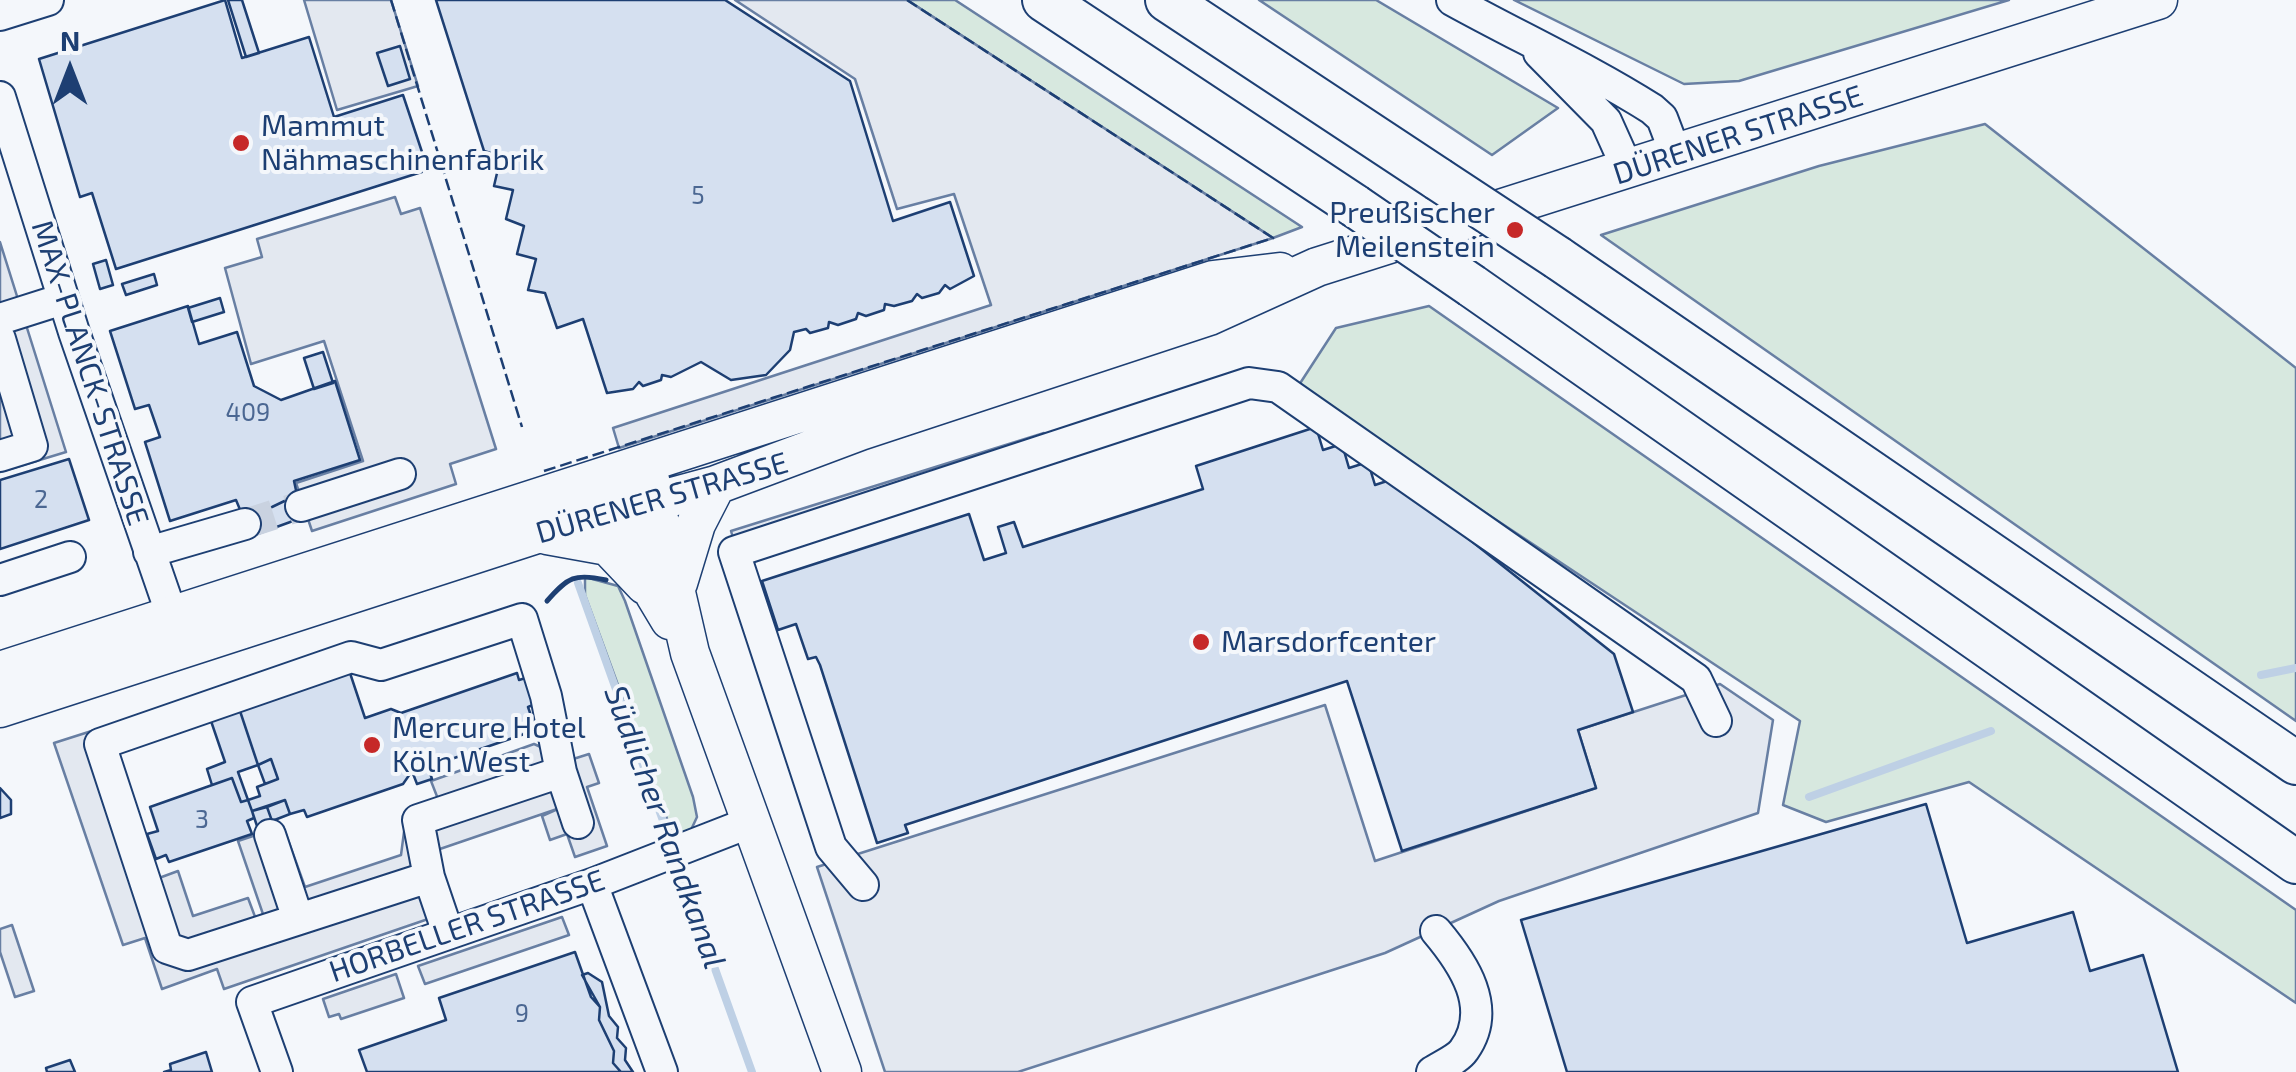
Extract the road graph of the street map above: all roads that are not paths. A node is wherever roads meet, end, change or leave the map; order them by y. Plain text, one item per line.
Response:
1 (48, 0) edge
2 (1044, 0) edge
3 (1167, 0) edge
4 (1452, 0) edge
5 (2158, 0) edge
6 (0, 16) edge
7 (1530, 44) junction
8 (0, 97) edge
9 (1676, 155) junction
10 (1628, 170) junction
11 (1317, 267) junction
12 (63, 299) junction
13 (0, 318) edge
14 (0, 339) edge
15 (7, 386) edge
16 (0, 456) edge
17 (400, 474) dead end
18 (635, 486) junction
19 (716, 486) junction
20 (301, 506) tunnel mouth
21 (245, 524) tunnel mouth
22 (540, 533) junction
23 (149, 552) junction
24 (70, 557) dead end
25 (0, 580) edge
26 (666, 590) junction
27 (178, 631) junction
28 (2, 680) edge
29 (1716, 721) dead end
30 (2296, 763) edge
31 (560, 772) junction
32 (751, 822) junction
33 (578, 824) dead end
34 (270, 835) dead end
35 (2296, 862) edge
36 (428, 877) junction
37 (592, 884) junction
38 (863, 885) dead end
39 (298, 919) junction
40 (1436, 931) dead end
41 (448, 934) junction
42 (1471, 1061) edge
43 (277, 1072) edge
44 (662, 1072) edge
45 (842, 1072) edge
46 (1432, 1072) edge

1 - 6 street
2 - 35 highway, bridge
3 - 30 highway, bridge
4 - 7 street
5 - 9 main road, DÜRENER STRASSE
7 - 9 street
7 - 10 street
8 - 12 street, MAX-PLANCK-STRASSE
9 - 10 main road, DÜRENER STRASSE
10 - 11 main road, DÜRENER STRASSE
11 - 18 main road, DÜRENER STRASSE
11 - 19 main road, DÜRENER STRASSE
12 - 13 street
12 - 23 street, MAX-PLANCK-STRASSE
14 - 15 street
15 - 16 street
17 - 20 street
18 - 19 main road, DÜRENER STRASSE
18 - 22 main road, DÜRENER STRASSE
18 - 26 main road
18 - 27 main road, DÜRENER STRASSE
19 - 26 main road
21 - 23 street
22 - 26 main road
22 - 27 main road, DÜRENER STRASSE
23 - 27 street, MAX-PLANCK-STRASSE
24 - 25 street
26 - 32 main road
27 - 28 main road, DÜRENER STRASSE
29 - 38 street
31 - 33 street
31 - 36 street
31 - 39 street
32 - 37 street, HORBELLER STRASSE
32 - 45 main road
34 - 39 street
36 - 39 street
36 - 41 street
37 - 41 street, HORBELLER STRASSE
37 - 44 street
40 - 42 street
41 - 43 street, HORBELLER STRASSE
42 - 46 street

